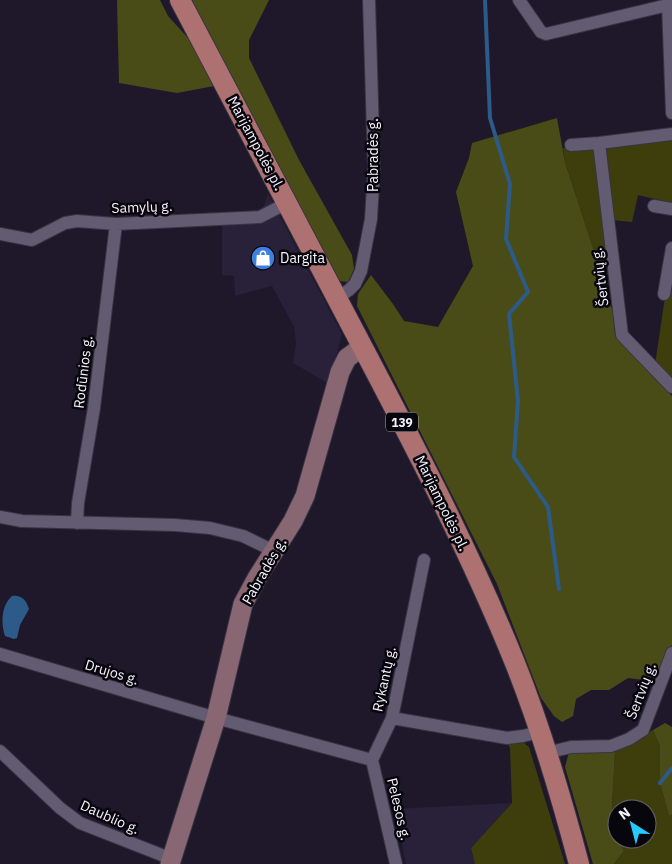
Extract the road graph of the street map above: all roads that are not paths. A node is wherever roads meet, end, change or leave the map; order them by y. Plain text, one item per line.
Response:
1 (180, 0) edge
2 (369, 0) edge
3 (519, 0) edge
4 (671, 83) edge
5 (672, 114) edge
6 (672, 134) edge
7 (599, 143) junction
8 (571, 145) dead end
9 (287, 203) junction
10 (654, 206) dead end
11 (672, 209) edge
12 (116, 224) junction
13 (0, 234) edge
14 (672, 248) edge
15 (664, 294) dead end
16 (337, 298) junction
17 (362, 346) junction
18 (672, 387) edge
19 (0, 518) edge
20 (77, 523) junction
21 (274, 551) junction
22 (424, 560) dead end
23 (672, 653) edge
24 (0, 654) edge
25 (216, 718) junction
26 (392, 718) junction
27 (539, 732) junction
28 (0, 751) edge
29 (546, 753) junction
30 (372, 760) junction
31 (171, 862) edge
32 (396, 864) edge
33 (579, 864) edge

1 - 9 main road, Marijampolės pl. / 139
2 - 16 street, Pabradės g.
3 - 4 street
4 - 5 street
6 - 7 street
7 - 8 street
7 - 18 street, Šertvių g.
9 - 12 street, Samylų g.
9 - 16 main road, Marijampolės pl. / 139
10 - 11 street
12 - 13 street, Samylų g.
12 - 20 street, Rodūnios g.
14 - 15 street
16 - 17 main road, Marijampolės pl. / 139
17 - 21 street, Pabradės g.
17 - 27 main road, Marijampolės pl. / 139
19 - 20 street
20 - 21 street
21 - 25 street, Pabradės g.
22 - 26 street, Rykantų g.
23 - 29 street, Šertvių g.
24 - 25 street, Drujos g.
25 - 30 street
25 - 31 street, Pabradės g.
26 - 27 street
26 - 30 street, Rykantų g.
27 - 29 main road, Marijampolės pl. / 139
28 - 31 street, Daublio g.
29 - 33 main road, Marijampolės pl. / 139
30 - 32 street, Pelesos g.

